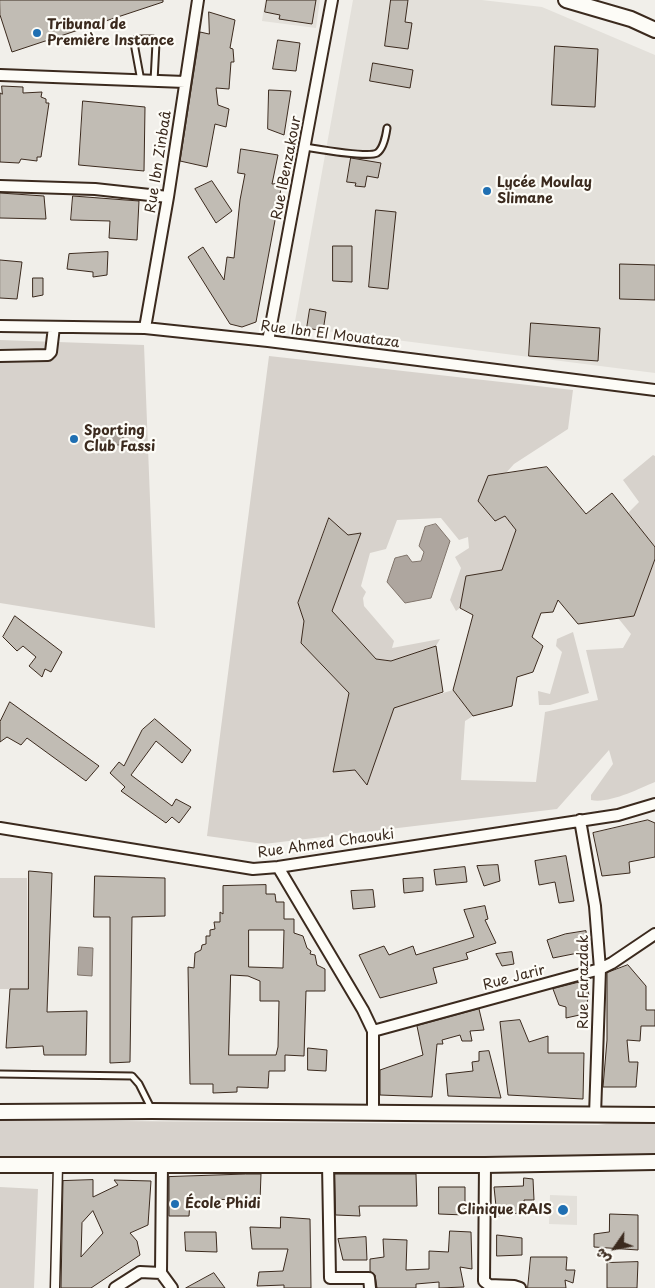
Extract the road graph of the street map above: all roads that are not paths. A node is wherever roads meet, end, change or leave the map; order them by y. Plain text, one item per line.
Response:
1 (198, 0) edge
2 (332, 0) edge
3 (566, 0) edge
4 (655, 30) edge
5 (0, 75) edge
6 (142, 81) junction
7 (154, 81) junction
8 (185, 82) junction
9 (387, 128) dead end
10 (305, 147) junction
11 (0, 186) edge
12 (168, 197) junction
13 (0, 326) edge
14 (54, 327) junction
15 (145, 328) junction
16 (268, 341) junction
17 (0, 356) edge
18 (655, 390) edge
19 (655, 804) edge
20 (580, 820) junction
21 (0, 828) edge
22 (278, 866) junction
23 (655, 934) edge
24 (600, 969) junction
25 (373, 1031) junction
26 (0, 1074) edge
27 (152, 1111) junction
28 (0, 1112) edge
29 (372, 1113) junction
30 (595, 1115) junction
31 (655, 1115) edge
32 (655, 1162) edge
33 (162, 1164) junction
34 (328, 1164) junction
35 (0, 1165) edge
36 (58, 1165) junction
37 (485, 1165) junction
38 (161, 1272) junction
39 (55, 1288) edge
40 (116, 1288) edge
41 (172, 1288) edge
42 (370, 1288) edge
43 (520, 1288) edge

1 - 8 street, Rue Ibn Zinbaâ
2 - 10 street, Rue IBenzakour
3 - 4 main road
5 - 6 street
6 - 7 street
6 - 7 lane
7 - 8 street
8 - 12 street, Rue Ibn Zinbaâ
9 - 10 lane
10 - 16 street, Rue IBenzakour
11 - 12 street
12 - 15 street, Rue Ibn Zinbaâ
13 - 14 street, Rue Ibn El Mouataza
14 - 15 street, Rue Ibn El Mouataza
14 - 17 street
15 - 16 street, Rue Ibn El Mouataza
16 - 18 street, Rue Ibn El Mouataza
19 - 20 street, Rue Ahmed Chaouki
20 - 22 street, Rue Ahmed Chaouki
20 - 24 street, Rue Farazdak
21 - 22 street, Rue Ahmed Chaouki
22 - 25 street
23 - 24 street, Rue Jarir
24 - 25 street, Rue Jarir
24 - 30 street, Rue Farazdak
25 - 29 street
26 - 27 lane
27 - 28 main road
27 - 29 main road
29 - 30 main road
30 - 31 main road
32 - 37 main road
33 - 34 main road
33 - 36 main road
33 - 38 street
34 - 37 main road
34 - 42 street
35 - 36 main road
36 - 39 street
37 - 43 street
38 - 40 street
38 - 41 street

